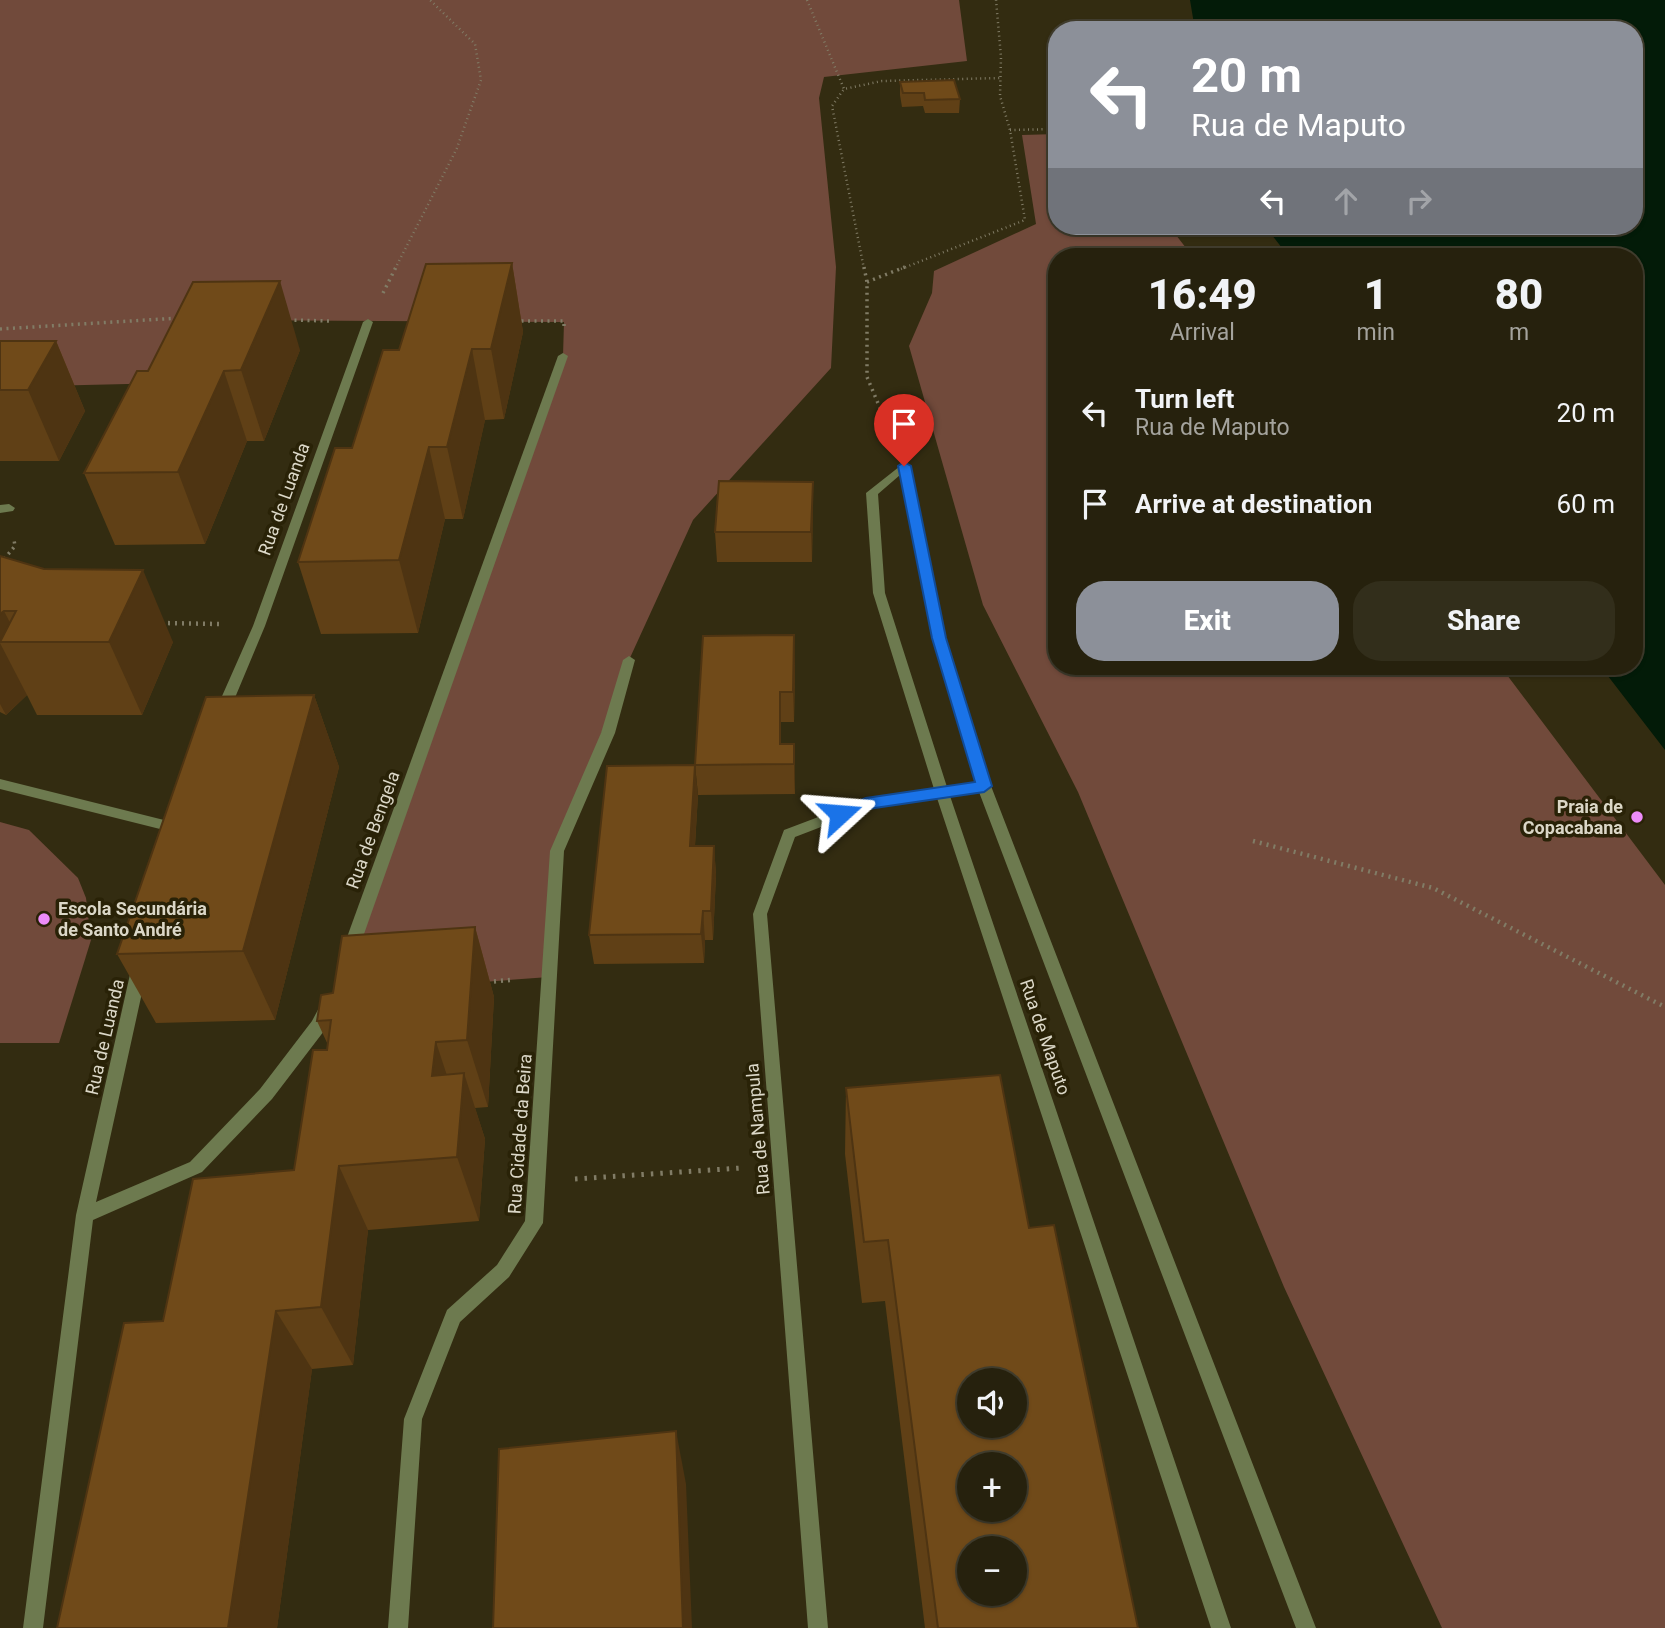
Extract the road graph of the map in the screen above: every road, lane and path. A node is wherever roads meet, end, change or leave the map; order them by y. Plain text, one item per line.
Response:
1 (430, 0) edge
2 (807, 0) edge
3 (996, 0) edge
4 (1000, 78) junction
5 (844, 89) junction
6 (1048, 129) edge
7 (1010, 130) junction
8 (867, 282) junction
9 (288, 320) dead end
10 (508, 321) edge
11 (564, 321) dead end
12 (368, 322) junction
13 (0, 329) edge
14 (173, 330) edge
15 (563, 356) dead end
16 (904, 466) junction
17 (155, 622) dead end
18 (259, 626) junction
19 (629, 660) dead end
20 (216, 726) edge
21 (0, 784) edge
22 (984, 786) junction
23 (943, 792) junction
24 (172, 827) edge
25 (1253, 841) dead end
26 (142, 961) edge
27 (344, 967) edge
28 (549, 977) junction
29 (482, 982) dead end
30 (335, 993) edge
31 (1665, 1007) edge
32 (780, 1165) junction
33 (536, 1182) junction
34 (85, 1215) junction
35 (33, 1628) edge
36 (398, 1628) edge
37 (818, 1628) edge
38 (1221, 1628) edge
39 (1306, 1628) edge

1 - 12 path
2 - 5 path
3 - 4 path
4 - 5 path
4 - 7 path
5 - 8 path
6 - 7 path
7 - 8 path
8 - 16 path
9 - 12 path
10 - 11 path
12 - 18 street, Rua de Luanda
13 - 14 path
15 - 27 street, Rua de Bengela
16 - 22 street, Rua de Maputo
16 - 23 street, Rua de Maputo
17 - 18 path
18 - 20 street, Rua de Luanda
19 - 28 street, Rua Cidade da Beira
21 - 24 street
22 - 23 street, Rua de Nampula
22 - 39 street, Rua de Maputo
23 - 32 street, Rua de Nampula
23 - 38 street, Rua de Maputo
25 - 31 path
26 - 34 street, Rua de Luanda
28 - 29 path
28 - 33 street, Rua Cidade da Beira
30 - 34 street
32 - 33 path
32 - 37 street, Rua de Nampula
33 - 36 street, Rua Cidade da Beira
34 - 35 street, Rua de Luanda

